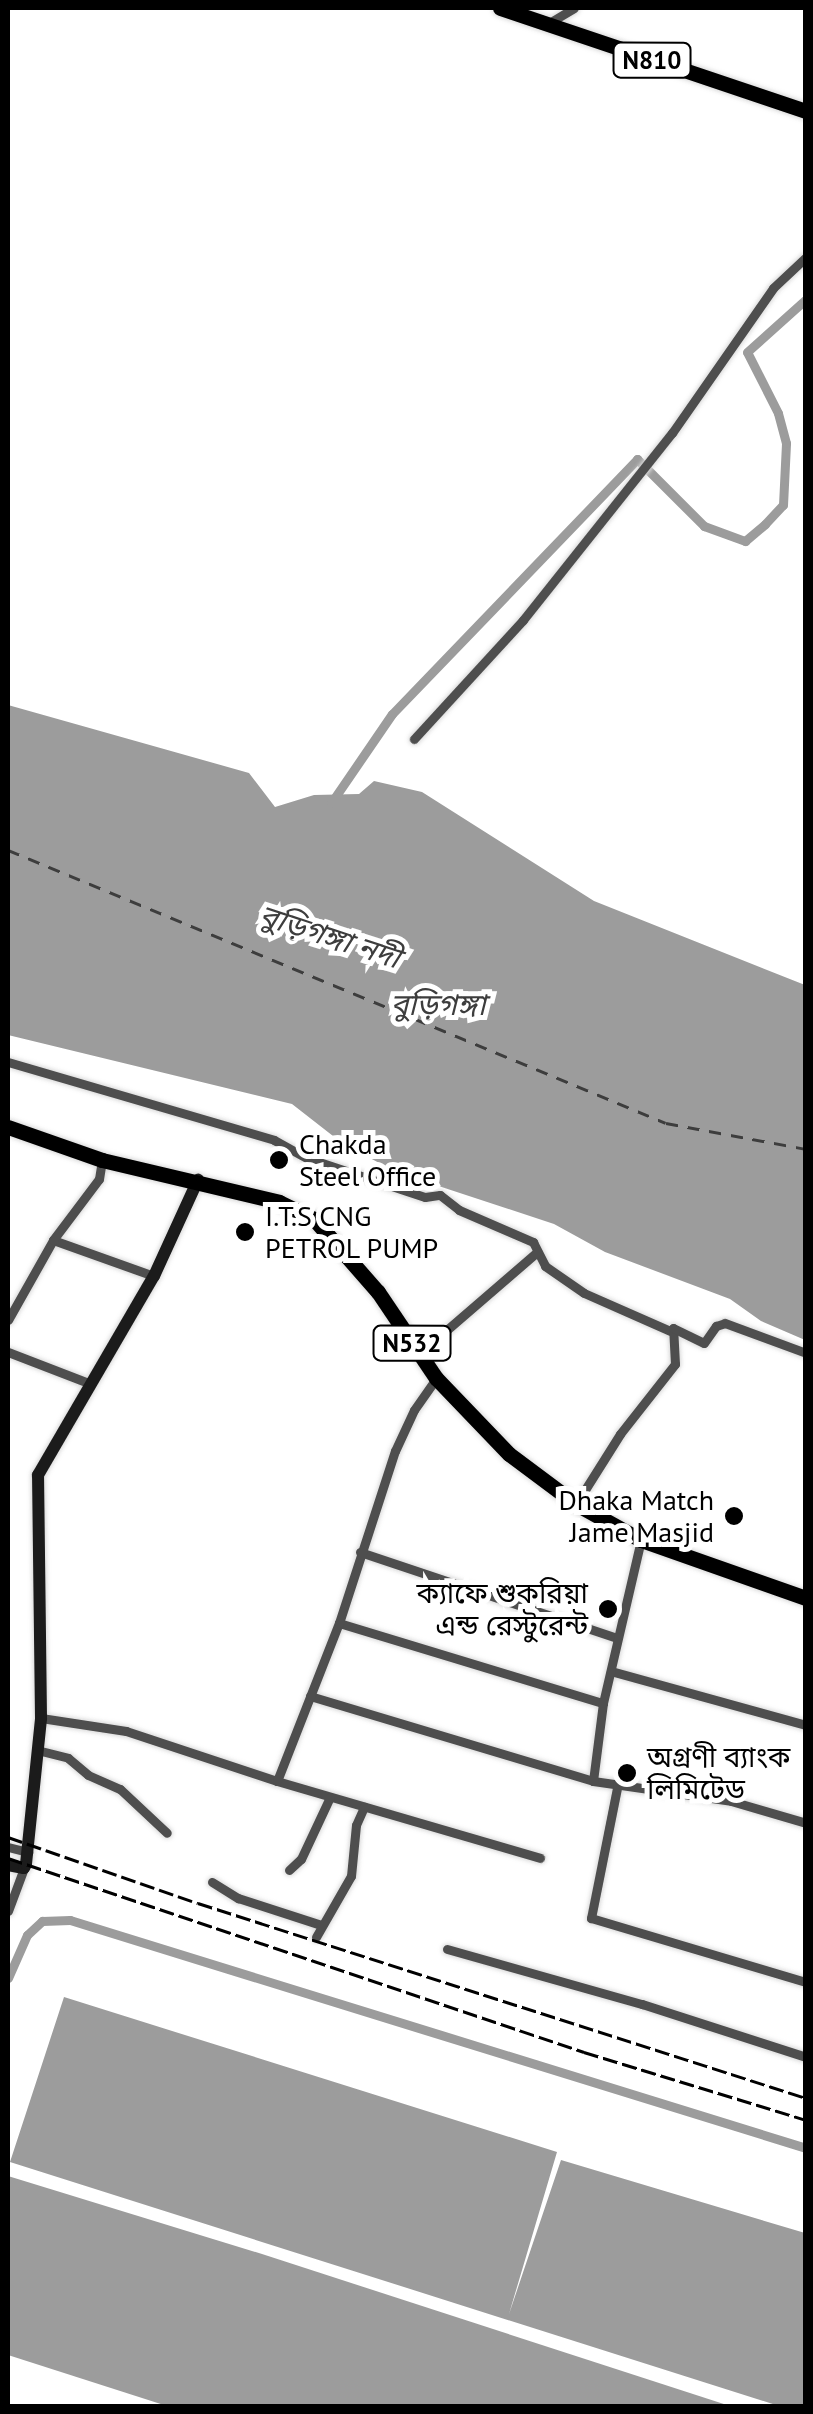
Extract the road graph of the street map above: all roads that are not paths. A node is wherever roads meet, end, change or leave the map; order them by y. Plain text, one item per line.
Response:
1 (500, 8) edge
2 (574, 8) edge
3 (546, 25) junction
4 (806, 111) edge
5 (806, 257) edge
6 (414, 740) dead end
7 (8, 1062) edge
8 (8, 1127) edge
9 (102, 1160) junction
10 (198, 1180) junction
11 (54, 1240) junction
12 (538, 1252) junction
13 (154, 1276) junction
14 (8, 1320) edge
15 (670, 1330) junction
16 (8, 1352) edge
17 (420, 1353) junction
18 (806, 1354) edge
19 (436, 1378) junction
20 (91, 1384) junction
21 (576, 1504) junction
22 (641, 1540) junction
23 (360, 1552) junction
24 (806, 1598) edge
25 (338, 1623) junction
26 (617, 1638) junction
27 (611, 1671) junction
28 (310, 1696) junction
29 (602, 1703) junction
30 (41, 1718) junction
31 (806, 1725) edge
32 (36, 1750) junction
33 (593, 1780) junction
34 (277, 1781) junction
35 (618, 1784) junction
36 (330, 1797) junction
37 (364, 1807) junction
38 (806, 1823) edge
39 (167, 1834) dead end
40 (8, 1847) edge
41 (28, 1852) junction
42 (540, 1858) dead end
43 (8, 1865) edge
44 (24, 1868) junction
45 (289, 1870) dead end
46 (212, 1882) dead end
47 (8, 1911) edge
48 (321, 1926) junction
49 (316, 1937) dead end
50 (448, 1949) dead end
51 (806, 1982) edge
52 (806, 2058) edge

1 - 3 highway, N810
2 - 3 street
3 - 4 highway, N810
5 - 6 street
7 - 12 street
8 - 9 highway, N532
9 - 10 highway, N532
9 - 11 street
10 - 13 street
10 - 17 highway, N532
11 - 13 street
11 - 14 street
12 - 15 street
12 - 17 street
13 - 20 street
15 - 18 street
15 - 21 street
16 - 20 street
17 - 19 highway, N532
19 - 21 highway, N532
19 - 23 street
20 - 30 street
21 - 22 highway, N532
22 - 24 highway, N532
22 - 26 street
23 - 25 street
23 - 26 street
25 - 28 street
25 - 29 street
26 - 27 street
27 - 29 street
27 - 31 street
28 - 33 street
28 - 34 street
29 - 33 street
30 - 32 street
30 - 34 street
32 - 39 street
32 - 41 street
33 - 35 street
34 - 36 street
35 - 38 street
35 - 51 street
36 - 37 street
36 - 45 street
37 - 42 street
37 - 48 street
40 - 41 street
41 - 44 street
43 - 44 street
44 - 47 street
46 - 48 street
48 - 49 street
50 - 52 street

